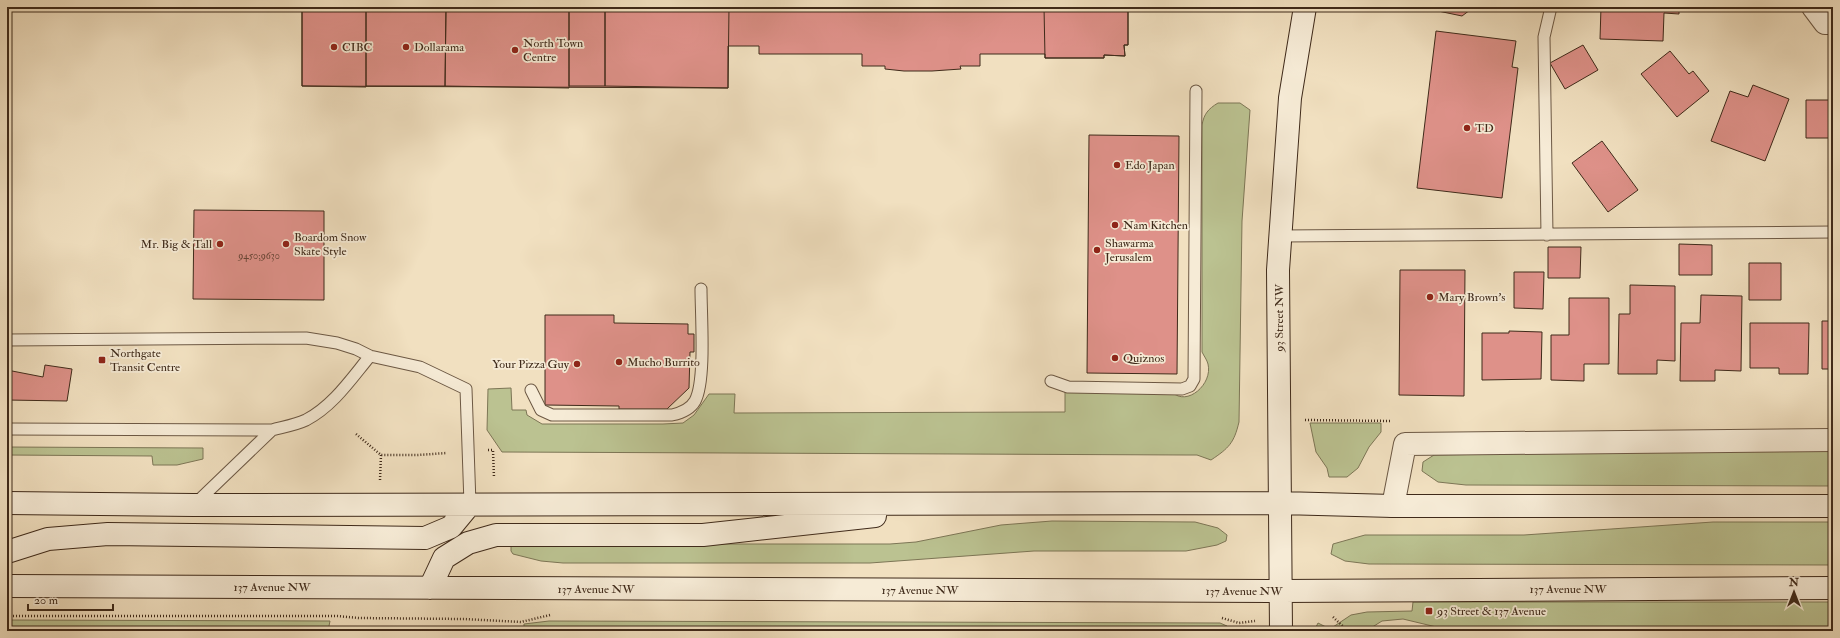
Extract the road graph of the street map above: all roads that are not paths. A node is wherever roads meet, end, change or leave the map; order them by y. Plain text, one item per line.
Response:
1 (1305, 7) edge
2 (1551, 7) edge
3 (1813, 7) edge
4 (1833, 23) edge
5 (1196, 91) dead end
6 (1833, 232) edge
7 (1547, 235) junction
8 (1281, 236) junction
9 (701, 289) dead end
10 (7, 340) edge
11 (370, 356) junction
12 (1051, 381) dead end
13 (531, 390) dead end
14 (7, 429) edge
15 (272, 430) junction
16 (1833, 440) edge
17 (7, 503) edge
18 (470, 504) junction
19 (982, 504) junction
20 (1281, 504) junction
21 (193, 505) junction
22 (1393, 506) junction
23 (1833, 506) edge
24 (7, 552) edge
25 (7, 586) edge
26 (430, 588) junction
27 (1833, 588) edge
28 (1281, 591) junction
29 (1281, 625) edge

1 - 8 main road, 93 Street NW
2 - 7 lane
3 - 4 main road
5 - 12 lane
6 - 7 lane
7 - 8 lane
8 - 20 main road, 93 Street NW
9 - 13 lane
10 - 11 lane
11 - 15 lane
11 - 18 lane
14 - 15 lane
15 - 21 lane
16 - 22 main road
17 - 21 main road
18 - 19 main road
18 - 21 main road
18 - 24 main road
19 - 20 main road
19 - 26 main road
20 - 22 main road
20 - 28 main road, 93 Street NW
22 - 23 main road
25 - 26 main road, 137 Avenue NW
26 - 28 main road, 137 Avenue NW
27 - 28 main road, 137 Avenue NW
28 - 29 main road, 93 Street NW

